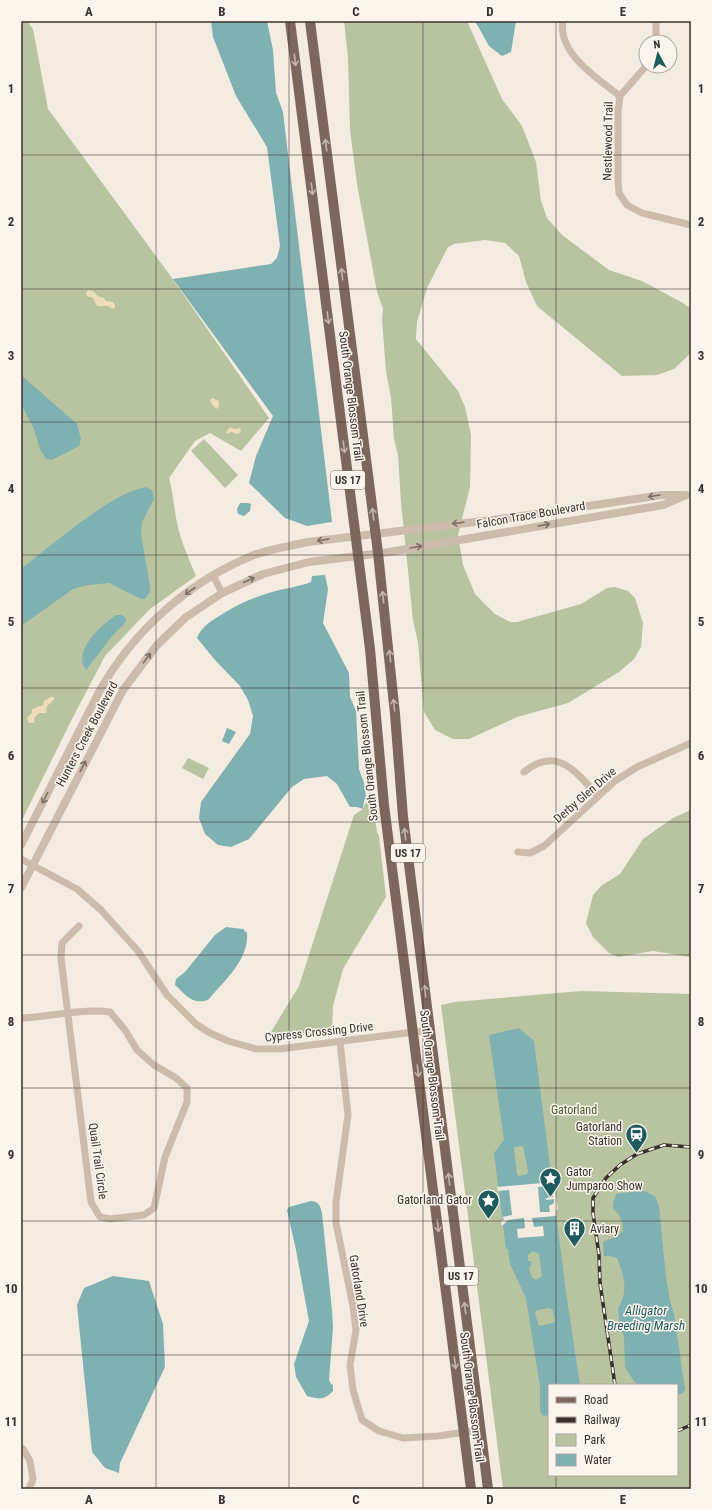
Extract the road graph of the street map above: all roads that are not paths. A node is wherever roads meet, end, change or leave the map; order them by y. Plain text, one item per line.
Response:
1 (290, 21) edge
2 (310, 21) edge
3 (563, 21) edge
4 (656, 21) edge
5 (656, 34) edge
6 (639, 74) edge
7 (620, 96) junction
8 (691, 225) edge
9 (688, 495) edge
10 (375, 534) junction
11 (355, 535) junction
12 (378, 553) junction
13 (358, 555) junction
14 (213, 575) junction
15 (222, 593) junction
16 (691, 743) edge
17 (524, 772) dead end
18 (598, 796) junction
19 (21, 845) edge
20 (518, 852) dead end
21 (21, 859) edge
22 (32, 864) junction
23 (21, 888) edge
24 (78, 926) dead end
25 (68, 1013) junction
26 (21, 1018) edge
27 (430, 1030) junction
28 (413, 1032) junction
29 (340, 1042) junction
30 (462, 1281) junction
31 (445, 1283) junction
32 (480, 1430) junction
33 (464, 1432) junction
34 (23, 1449) dead end
35 (29, 1489) edge
36 (471, 1489) edge
37 (488, 1489) edge

1 -> 11 main road, South Orange Blossom Trail / US 17
10 -> 2 main road, South Orange Blossom Trail / US 17
3 - 7 street
4 - 5 street
6 - 7 street, Nestlewood Trail
7 - 8 street, Nestlewood Trail
9 -> 10 street, Falcon Trace Boulevard
12 -> 9 street, Falcon Trace Boulevard
10 - 11 street, Hunters Creek Boulevard
10 - 12 main road, South Orange Blossom Trail / US 17
11 - 13 main road, South Orange Blossom Trail / US 17
11 -> 14 street, Hunters Creek Boulevard
12 - 13 street, Hunters Creek Boulevard
27 -> 12 main road, South Orange Blossom Trail / US 17
15 -> 13 street, Hunters Creek Boulevard
13 - 28 main road, South Orange Blossom Trail / US 17
14 - 15 street
14 -> 19 street, Hunters Creek Boulevard
22 -> 15 street, Hunters Creek Boulevard
16 - 18 street, Derby Glen Drive
17 - 18 street
18 - 20 street, Derby Glen Drive
21 - 22 street, Cypress Crossing Drive
22 - 23 street, Hunters Creek Boulevard
22 - 29 street, Cypress Crossing Drive
24 - 25 street
25 - 25 street, Quail Trail Circle
25 - 26 street, Quail Trail Circle
27 - 28 street, Cypress Crossing Drive
30 -> 27 main road, South Orange Blossom Trail / US 17
28 - 29 street, Cypress Crossing Drive
28 -> 31 main road, South Orange Blossom Trail / US 17
29 - 33 street, Gatorland Drive
30 - 31 street
32 -> 30 main road, South Orange Blossom Trail / US 17
31 -> 33 main road, South Orange Blossom Trail / US 17
32 - 33 street, Gatorland Drive
32 - 37 main road, South Orange Blossom Trail / US 17
33 - 36 main road, South Orange Blossom Trail / US 17
34 - 35 street

